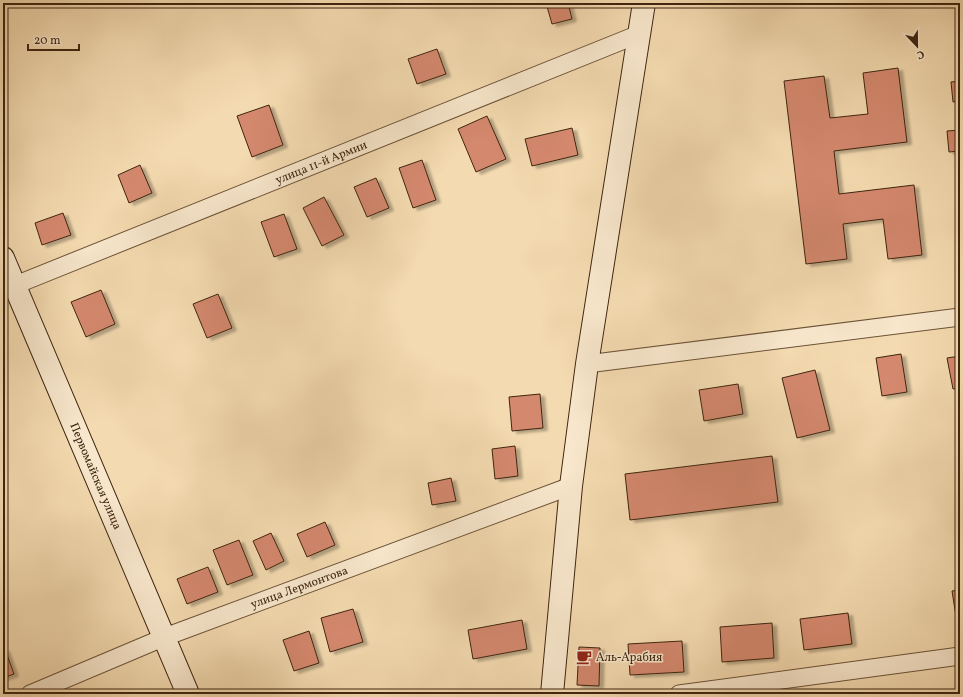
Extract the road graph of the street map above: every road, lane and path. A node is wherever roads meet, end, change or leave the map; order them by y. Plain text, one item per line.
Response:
1 (644, 3) edge
2 (638, 34) junction
3 (3, 258) edge
4 (8, 288) edge
5 (960, 317) edge
6 (587, 364) junction
7 (571, 486) junction
8 (165, 637) junction
9 (960, 656) edge
10 (30, 694) edge
11 (188, 694) edge
12 (552, 694) edge
13 (679, 694) edge

1 - 2 main road
2 - 4 street, улица 11-й Армии
2 - 6 main road
3 - 4 main road, Первомайская улица
4 - 8 main road, Первомайская улица
5 - 6 street
6 - 7 main road
7 - 8 street, улица Лермонтова
7 - 12 main road
8 - 10 street, улица Лермонтова
8 - 11 main road, Первомайская улица
9 - 13 street

